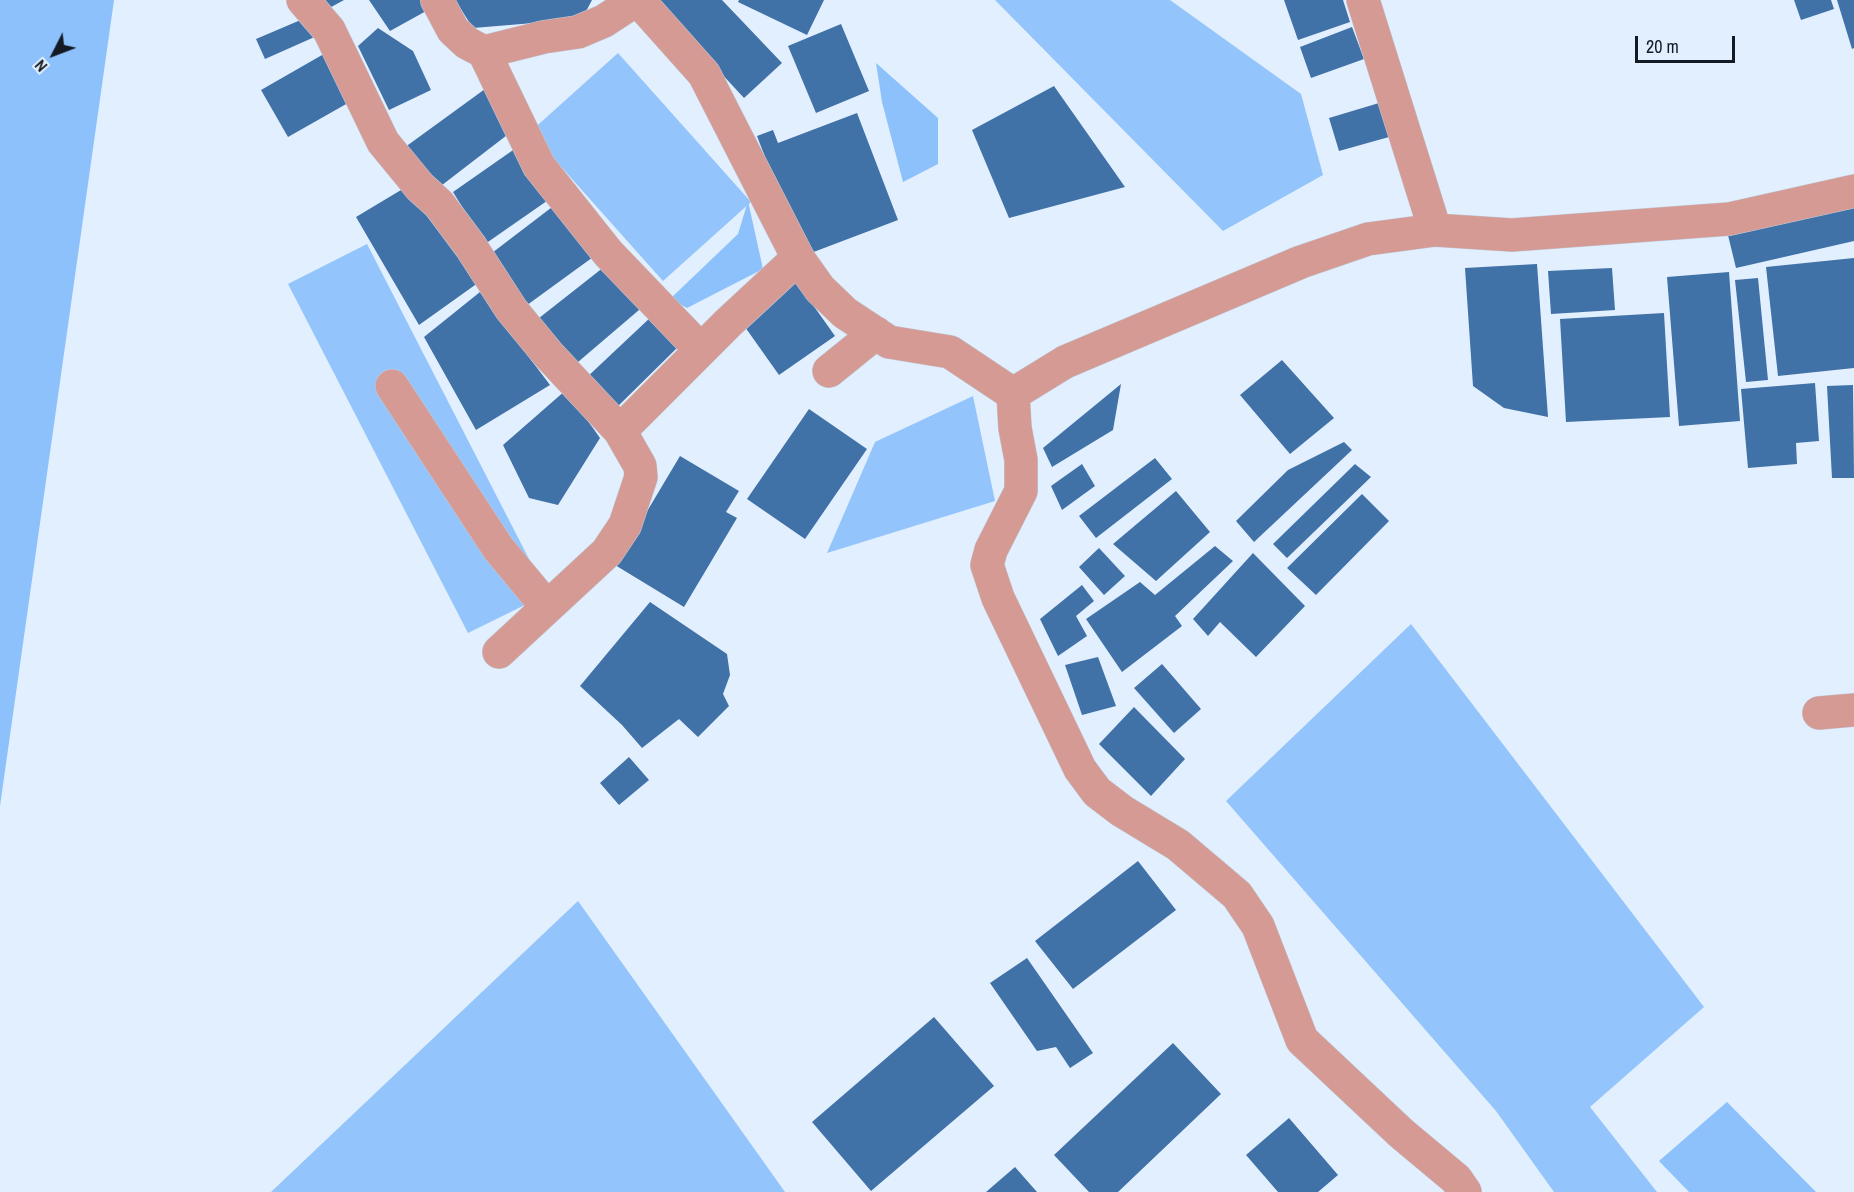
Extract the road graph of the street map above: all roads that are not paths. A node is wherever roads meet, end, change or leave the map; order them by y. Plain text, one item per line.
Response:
1 (303, 0) edge
2 (438, 0) edge
3 (637, 0) edge
4 (1363, 0) edge
5 (484, 52) junction
6 (1854, 191) edge
7 (1435, 230) junction
8 (798, 258) junction
9 (876, 333) junction
10 (701, 350) junction
11 (829, 371) dead end
12 (392, 386) dead end
13 (1013, 394) junction
14 (620, 431) junction
15 (547, 607) junction
16 (499, 652) dead end
17 (1854, 710) edge
18 (1819, 714) dead end
19 (1464, 1192) edge

1 - 14 street
2 - 5 street
3 - 5 street
3 - 8 street
4 - 7 street
5 - 10 street
6 - 7 street
7 - 13 street
8 - 9 street
8 - 10 street
9 - 11 street
9 - 13 street
10 - 14 street
12 - 15 street
13 - 19 street
14 - 15 street
15 - 16 street
17 - 18 street

